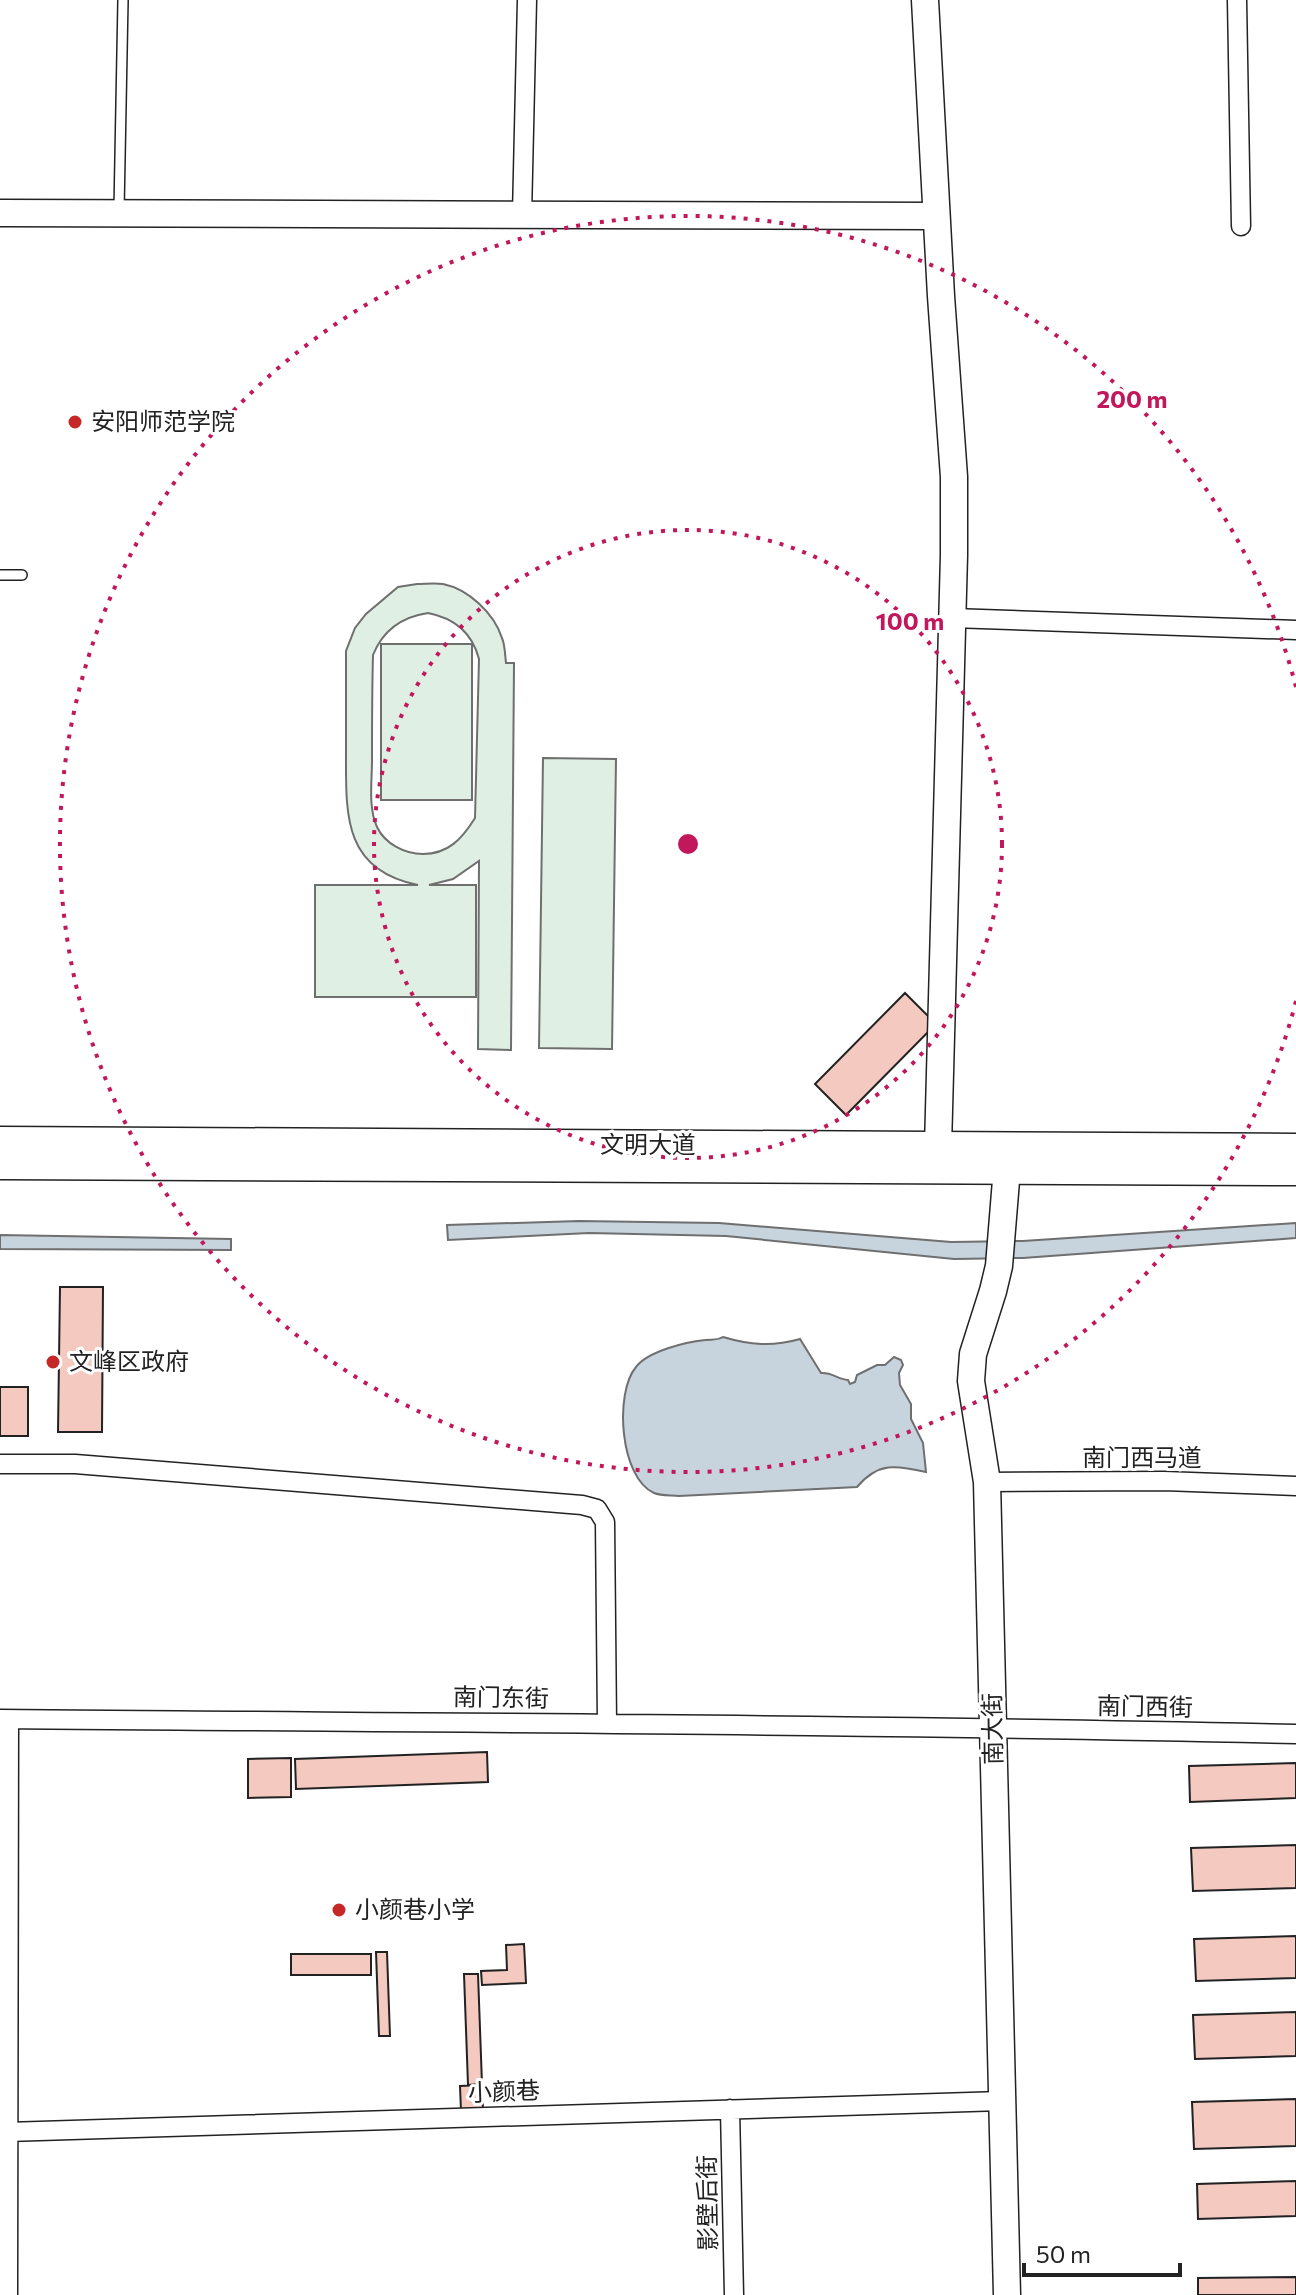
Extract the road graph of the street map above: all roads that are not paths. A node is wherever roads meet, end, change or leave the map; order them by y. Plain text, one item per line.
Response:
1 (123, 0) edge
2 (527, 0) edge
3 (925, 0) edge
4 (1237, 0) edge
5 (0, 213) edge
6 (119, 213) junction
7 (522, 215) junction
8 (936, 216) junction
9 (1241, 226) dead end
10 (0, 575) edge
11 (22, 575) dead end
12 (952, 618) junction
13 (1296, 630) edge
14 (0, 1142) edge
15 (938, 1147) junction
16 (1296, 1149) edge
17 (0, 1164) edge
18 (1007, 1168) junction
19 (1296, 1170) edge
20 (0, 1464) edge
21 (987, 1482) junction
22 (1296, 1486) edge
23 (4, 1720) edge
24 (607, 1724) junction
25 (993, 1728) junction
26 (1296, 1734) edge
27 (1002, 2101) junction
28 (730, 2109) junction
29 (7, 2132) junction
30 (8, 2295) edge
31 (734, 2295) edge
32 (1007, 2295) edge

1 - 6 lane
2 - 7 street
3 - 8 street
4 - 9 street
5 - 6 street
6 - 7 street
7 - 8 street
8 - 12 street
10 - 11 lane
12 - 13 street
12 - 15 street
14 - 15 main road, 文明大道
15 - 16 main road, 文明大道
17 - 18 main road, 文明大道
18 - 19 main road, 文明大道
18 - 21 street, 南大街
20 - 24 street
21 - 22 street, 南门西马道
21 - 25 street, 南大街
23 - 24 street, 南门东街
23 - 29 street
24 - 25 street, 南门东街
25 - 26 street, 南门西街
25 - 27 street, 南大街
27 - 28 street, 小颜巷
27 - 32 street, 南大街
28 - 29 street, 小颜巷
28 - 31 street, 影壁后街
29 - 30 street

